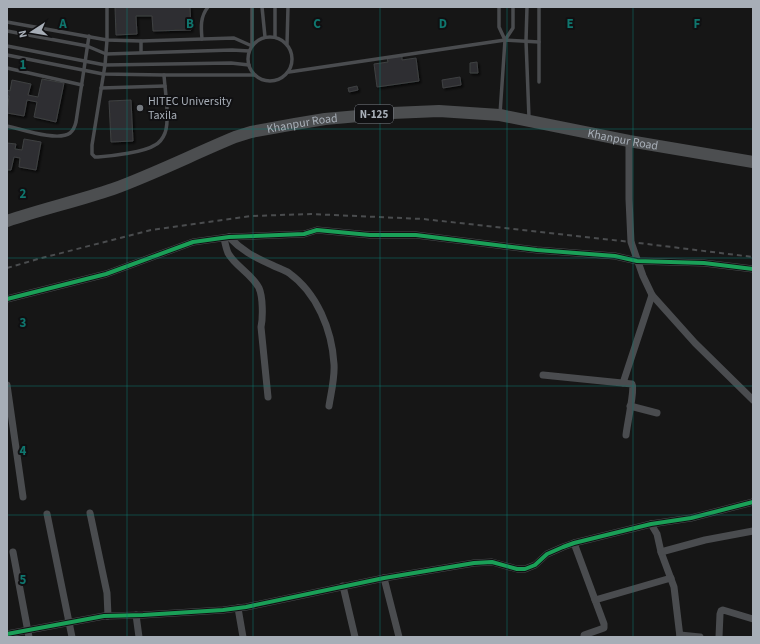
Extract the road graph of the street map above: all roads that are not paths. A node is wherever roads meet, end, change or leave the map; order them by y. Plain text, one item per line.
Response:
1 (107, 7) edge
2 (208, 7) edge
3 (252, 7) edge
4 (262, 7) edge
5 (275, 7) edge
6 (288, 7) edge
7 (499, 7) edge
8 (513, 7) edge
9 (527, 7) edge
10 (539, 7) edge
11 (7, 22) edge
12 (7, 30) edge
13 (89, 36) junction
14 (265, 37) junction
15 (275, 37) junction
16 (202, 39) junction
17 (107, 40) junction
18 (506, 40) junction
19 (141, 41) junction
20 (526, 41) junction
21 (539, 42) junction
22 (287, 44) junction
23 (7, 46) edge
24 (87, 46) junction
25 (252, 46) junction
26 (249, 51) junction
27 (141, 52) junction
28 (106, 54) junction
29 (7, 55) edge
30 (85, 61) junction
31 (105, 65) junction
32 (249, 65) junction
33 (7, 68) edge
34 (84, 70) junction
35 (289, 72) junction
36 (104, 74) junction
37 (164, 75) junction
38 (255, 75) junction
39 (539, 82) dead end
40 (82, 85) junction
41 (165, 86) junction
42 (100, 88) junction
43 (500, 115) junction
44 (529, 121) junction
45 (7, 126) edge
46 (630, 141) junction
47 (753, 162) edge
48 (7, 221) edge
49 (227, 238) junction
50 (637, 261) junction
51 (753, 269) edge
52 (652, 295) junction
53 (7, 299) edge
54 (543, 375) dead end
55 (623, 383) junction
56 (7, 385) edge
57 (268, 397) dead end
58 (753, 400) edge
59 (329, 406) dead end
60 (630, 406) junction
61 (657, 413) dead end
62 (626, 435) dead end
63 (23, 497) dead end
64 (753, 502) edge
65 (90, 513) dead end
66 (47, 514) dead end
67 (651, 524) junction
68 (753, 530) edge
69 (574, 543) junction
70 (13, 552) dead end
71 (661, 552) junction
72 (384, 578) junction
73 (671, 578) junction
74 (343, 586) junction
75 (595, 600) junction
76 (238, 608) junction
77 (136, 615) junction
78 (108, 616) junction
79 (753, 619) edge
80 (70, 622) junction
81 (28, 633) edge
82 (7, 634) edge
83 (680, 636) edge
84 (72, 637) edge
85 (139, 637) edge
86 (243, 637) edge
87 (355, 637) edge
88 (399, 637) edge
89 (584, 637) edge
90 (700, 637) edge
91 (719, 637) edge

1 - 17 lane
2 - 16 lane
3 - 25 lane
4 - 14 lane
5 - 15 lane
6 - 22 lane
7 - 18 lane
8 - 18 lane
9 - 20 lane
10 - 21 lane
11 - 13 lane
12 - 24 lane
13 - 17 lane
13 - 24 lane
14 - 15 lane
14 - 25 lane
15 - 22 lane
16 - 19 lane
16 - 25 lane
17 - 19 lane
17 - 28 lane
18 - 20 lane
18 - 35 lane
18 - 43 lane
19 - 27 lane
20 - 21 lane
20 - 44 lane
21 - 39 lane
22 - 35 lane
23 - 30 lane
24 - 28 lane
24 - 30 lane
25 - 26 lane
26 - 27 lane
26 - 32 lane
27 - 28 lane
28 - 31 lane
29 - 34 lane
30 - 31 lane
30 - 34 lane
31 - 32 lane
31 - 36 lane
32 - 38 lane
33 - 40 lane
34 - 36 lane
34 - 40 lane
35 - 38 lane
36 - 37 lane
36 - 42 lane
37 - 38 lane
37 - 41 lane
40 - 45 lane
41 - 42 lane
41 - 42 lane
43 - 44 highway, Khanpur Road / N-125
43 - 48 highway, Khanpur Road / N-125
44 - 46 highway, Khanpur Road / N-125
46 - 47 highway, Khanpur Road / N-125
46 - 50 street
49 - 50 street
49 - 53 street
49 - 57 street
49 - 59 street
50 - 51 street
50 - 52 street
52 - 55 street
52 - 58 street
54 - 55 street
55 - 60 street
56 - 63 street
60 - 61 street
60 - 62 street
64 - 67 street
65 - 78 street
66 - 80 street
67 - 69 street
67 - 71 street
68 - 71 street
69 - 72 street
69 - 75 street
70 - 81 street
71 - 73 street
72 - 74 street
72 - 88 street
73 - 75 street
73 - 83 street
74 - 76 street
74 - 87 street
75 - 89 street
76 - 77 street
76 - 86 street
77 - 78 street
77 - 85 street
78 - 80 street
79 - 91 street
80 - 81 street
80 - 84 street
81 - 82 street
83 - 90 street

